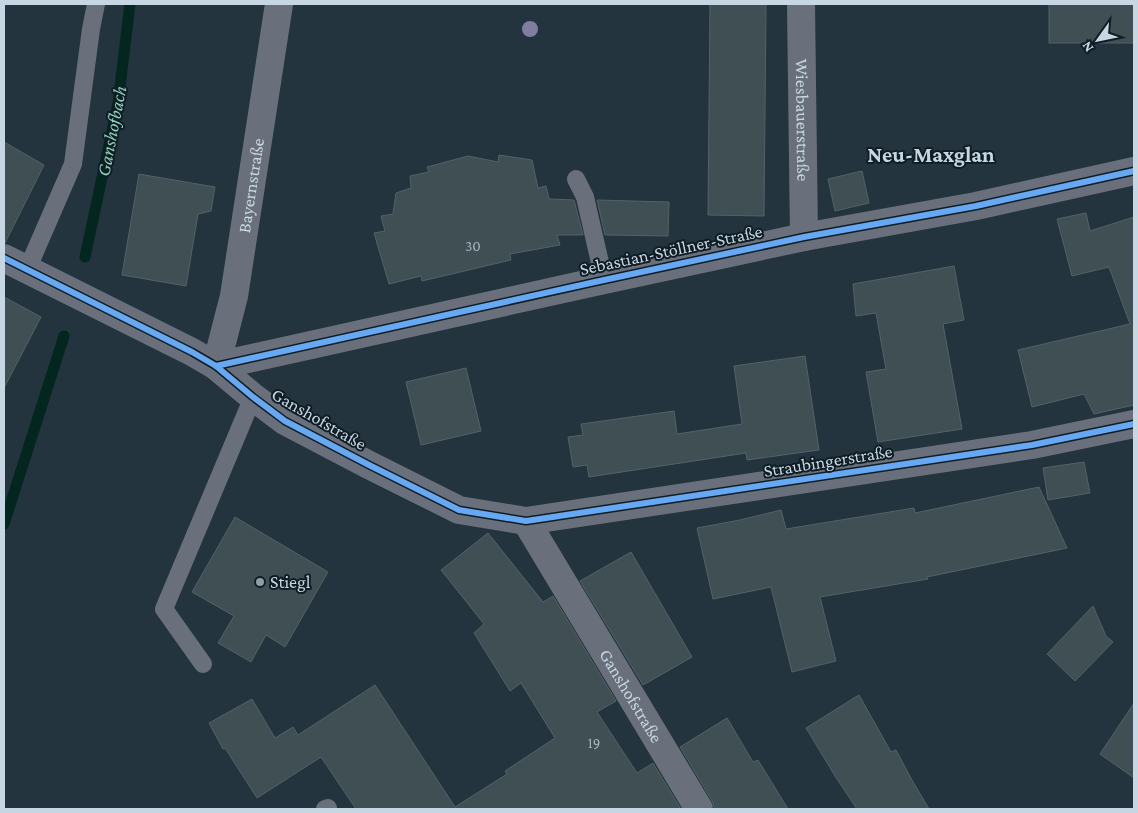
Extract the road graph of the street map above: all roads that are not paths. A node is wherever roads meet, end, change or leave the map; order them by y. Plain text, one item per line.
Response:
1 (96, 4) edge
2 (279, 4) edge
3 (801, 4) edge
4 (1134, 171) edge
5 (576, 179) dead end
6 (804, 237) junction
7 (15, 264) edge
8 (604, 280) junction
9 (216, 366) junction
10 (253, 397) junction
11 (1134, 424) edge
12 (526, 522) junction
13 (203, 664) dead end
14 (699, 809) edge

1 - 7 lane
2 - 9 street, Bayernstraße
3 - 6 street, Wiesbauerstraße
4 - 6 street, Sebastian-Stöllner-Straße
5 - 8 lane
6 - 8 street, Sebastian-Stöllner-Straße
7 - 9 street, Ganshofstraße
8 - 9 street, Sebastian-Stöllner-Straße
9 - 10 street, Ganshofstraße
10 - 12 street, Ganshofstraße
10 - 13 lane
11 - 12 street, Straubingerstraße
12 - 14 street, Ganshofstraße

